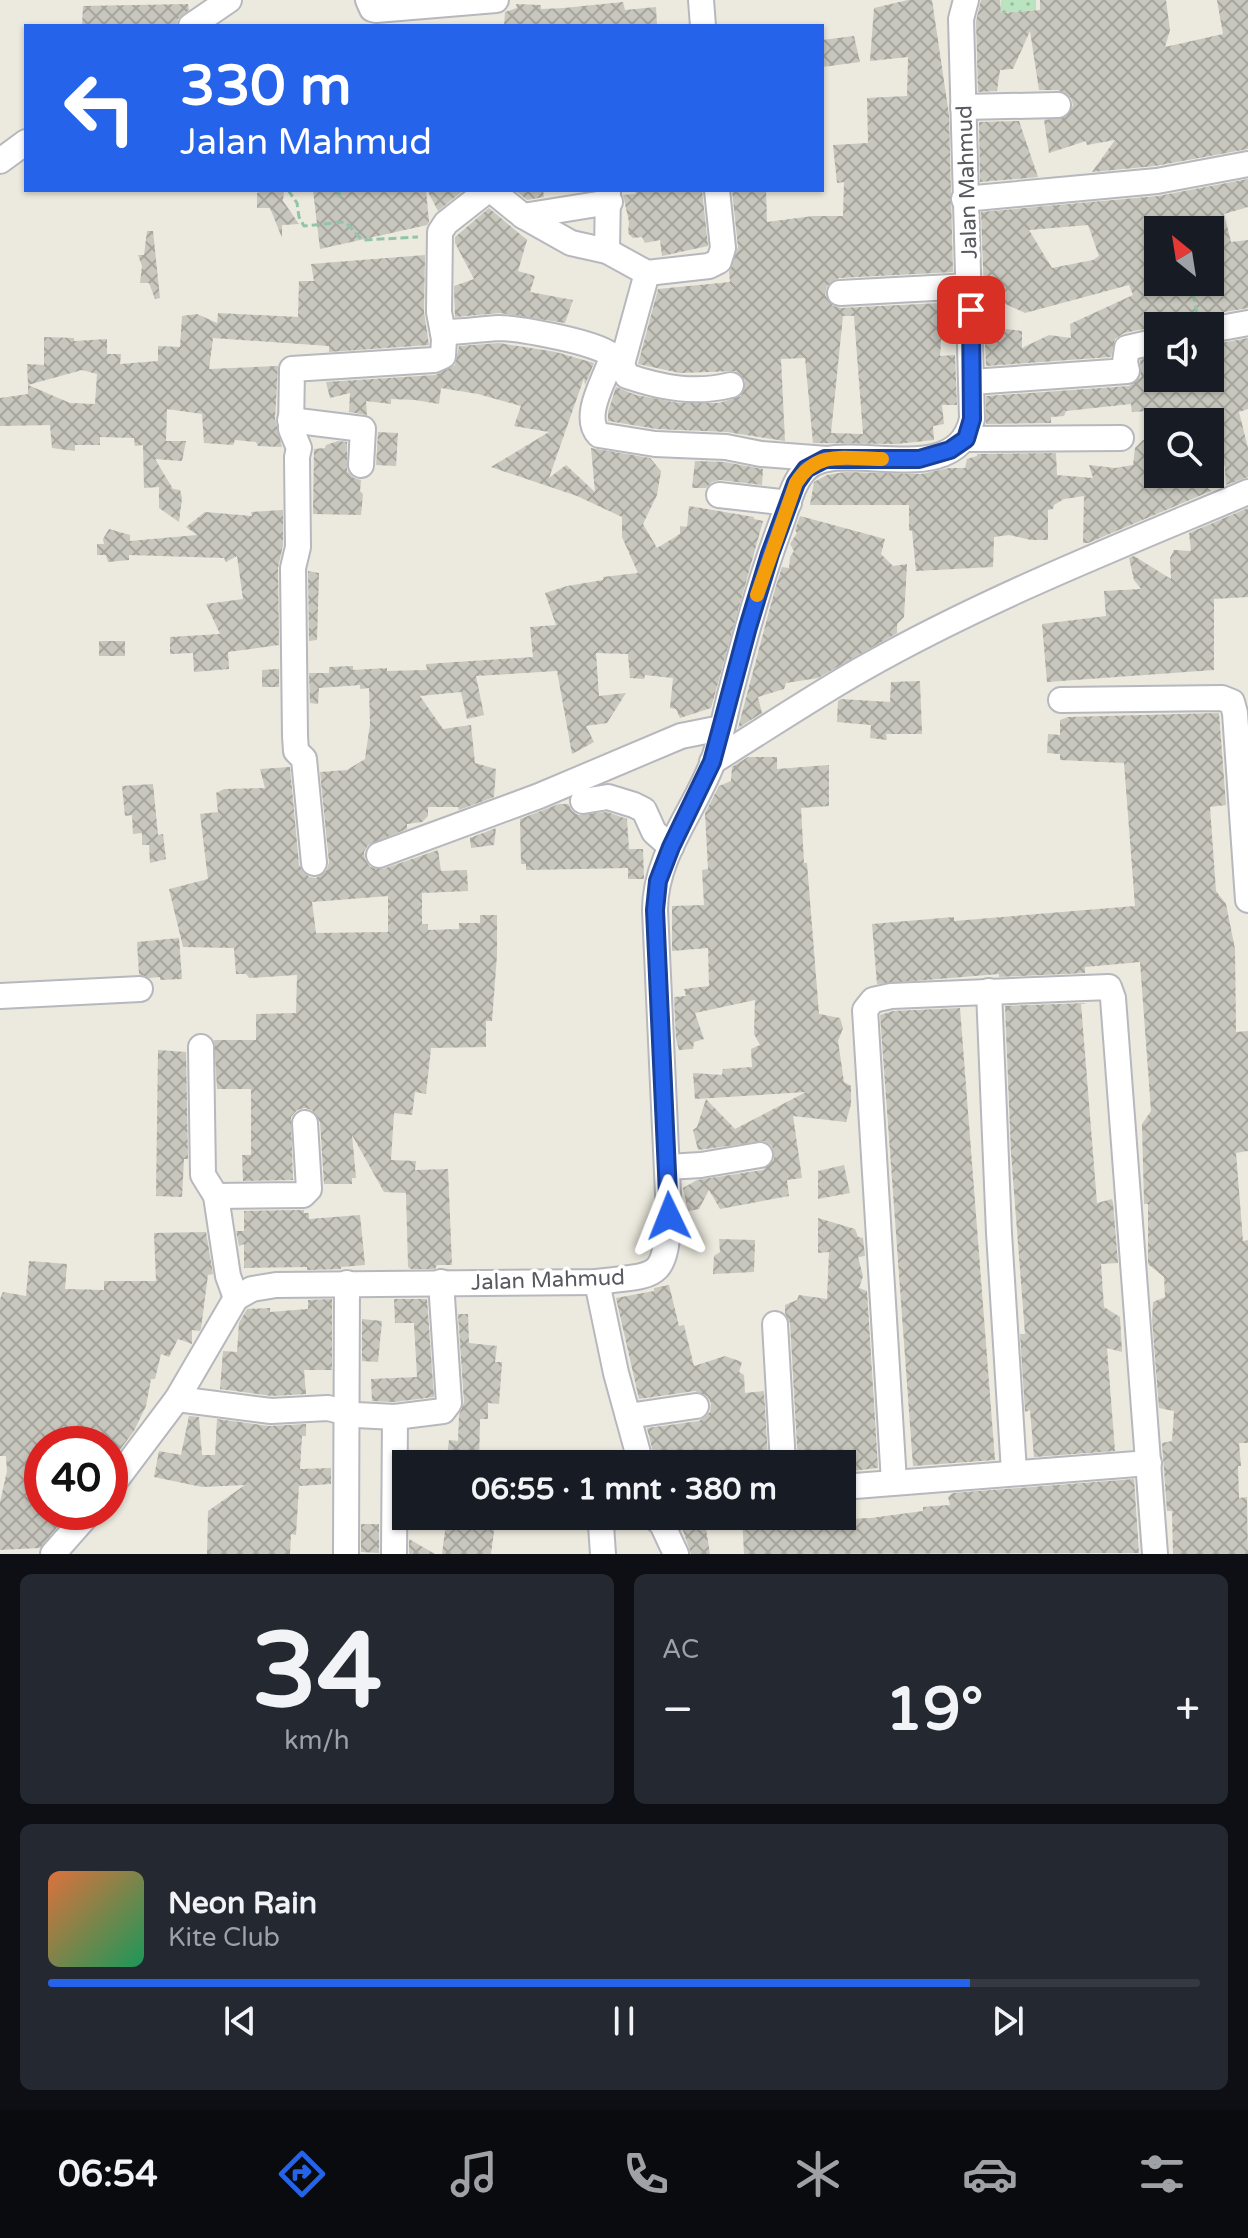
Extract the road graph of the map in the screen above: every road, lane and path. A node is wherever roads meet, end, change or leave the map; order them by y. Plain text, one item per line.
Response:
1 (229, 0) edge
2 (368, 0) edge
3 (496, 0) edge
4 (701, 0) edge
5 (966, 0) edge
6 (439, 15) edge
7 (194, 24) edge
8 (703, 24) edge
9 (1058, 105) dead end
10 (963, 107) junction
11 (24, 143) edge
12 (0, 161) edge
13 (1248, 164) edge
14 (289, 192) edge
15 (339, 192) edge
16 (487, 192) edge
17 (493, 192) edge
18 (717, 192) edge
19 (609, 196) edge
20 (341, 199) dead end
21 (964, 199) junction
22 (523, 216) junction
23 (440, 232) junction
24 (607, 251) junction
25 (647, 273) junction
26 (970, 286) junction
27 (840, 293) dead end
28 (1248, 323) edge
29 (1224, 327) edge
30 (443, 332) junction
31 (1144, 344) edge
32 (972, 382) junction
33 (731, 385) dead end
34 (290, 420) junction
35 (1121, 438) dead end
36 (966, 439) junction
37 (827, 459) junction
38 (361, 465) dead end
39 (1248, 492) edge
40 (719, 495) dead end
41 (789, 503) junction
42 (1061, 700) dead end
43 (721, 728) junction
44 (712, 762) junction
45 (583, 801) dead end
46 (671, 847) junction
47 (379, 855) dead end
48 (314, 863) dead end
49 (1248, 900) edge
50 (140, 989) dead end
51 (989, 991) junction
52 (0, 996) edge
53 (201, 1047) dead end
54 (305, 1123) dead end
55 (760, 1155) dead end
56 (667, 1167) junction
57 (216, 1196) junction
58 (441, 1282) junction
59 (597, 1282) junction
60 (347, 1283) junction
61 (236, 1298) junction
62 (775, 1324) dead end
63 (177, 1399) junction
64 (696, 1406) dead end
65 (348, 1413) junction
66 (628, 1416) junction
67 (395, 1417) junction
68 (637, 1450) edge
69 (782, 1450) edge
70 (1149, 1463) junction
71 (128, 1464) edge
72 (1014, 1472) junction
73 (894, 1482) junction
74 (856, 1486) edge
75 (74, 1530) edge
76 (601, 1530) edge
77 (665, 1530) edge
78 (53, 1554) edge
79 (346, 1554) edge
80 (394, 1554) edge
81 (603, 1554) edge
82 (676, 1554) edge
83 (1155, 1554) edge

1 - 7 street
2 - 6 street
3 - 6 street
4 - 8 street
5 - 10 street, Jalan Mahmud
9 - 10 street
10 - 21 street, Jalan Mahmud
11 - 12 street
13 - 21 street
14 - 23 path
15 - 20 path
16 - 23 street
17 - 22 street
18 - 25 street
19 - 22 street
19 - 24 street
21 - 26 street, Jalan Mahmud
22 - 24 street
23 - 30 street
24 - 25 street
25 - 33 street
26 - 27 street
26 - 32 street, Jalan Mahmud
28 - 29 street
30 - 34 street
30 - 37 street
31 - 32 street
32 - 36 street, Jalan Mahmud
34 - 38 street
34 - 48 street
35 - 36 street
36 - 37 street
37 - 41 street, Jalan Mahmud
39 - 44 street
40 - 41 street
41 - 43 street, Jalan Mahmud
42 - 49 street
43 - 44 street, Jalan Mahmud
43 - 47 street
44 - 46 street, Jalan Mahmud
45 - 46 street
46 - 56 street, Jalan Mahmud
50 - 52 street
51 - 70 street
51 - 72 street
51 - 73 street
53 - 57 street
54 - 57 street
55 - 56 street
56 - 59 street, Jalan Mahmud
57 - 61 street
58 - 59 street, Jalan Mahmud
58 - 60 street, Jalan Mahmud
58 - 67 street
59 - 66 street
60 - 61 street, Jalan Mahmud
60 - 65 street
61 - 63 street
62 - 69 street
63 - 65 street
63 - 71 street
64 - 66 street
65 - 67 street
65 - 79 street
66 - 68 street
67 - 80 street
70 - 72 street
70 - 83 street
72 - 73 street
73 - 74 street
75 - 78 street
76 - 81 street
77 - 82 street

